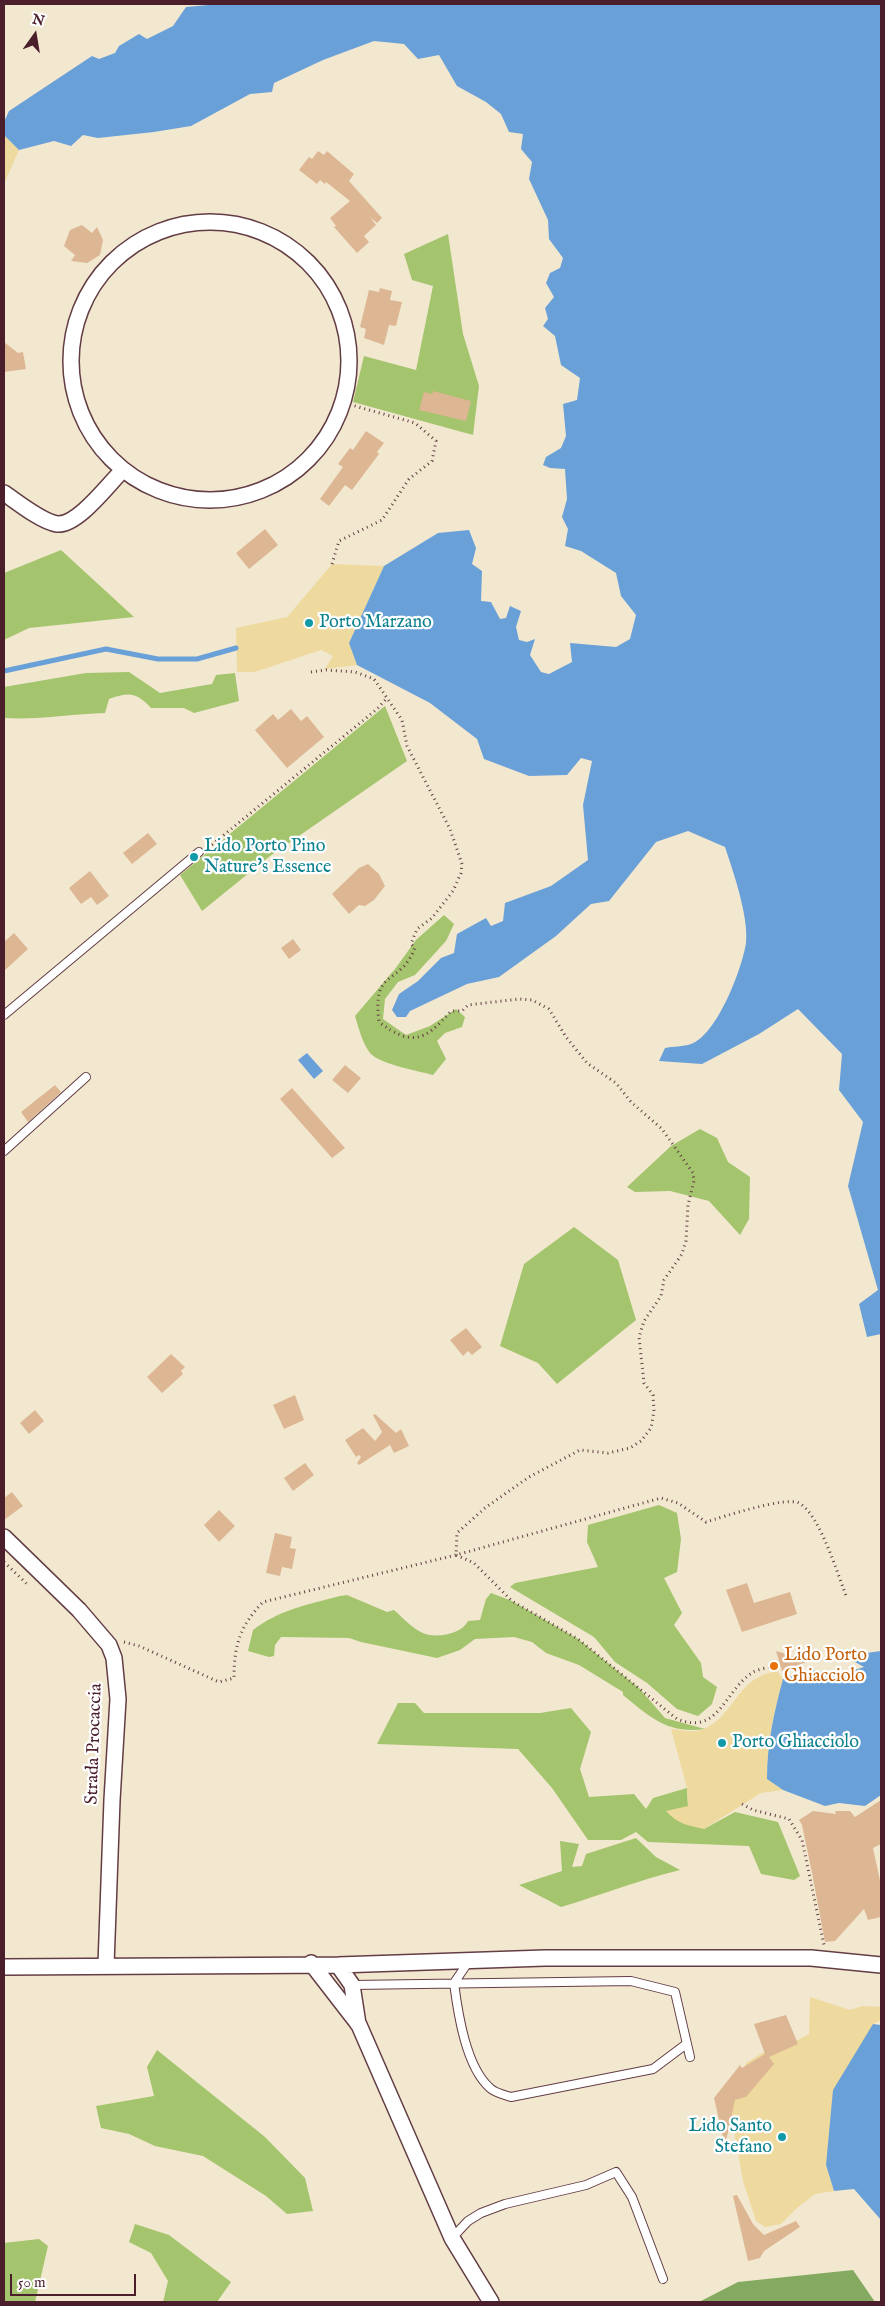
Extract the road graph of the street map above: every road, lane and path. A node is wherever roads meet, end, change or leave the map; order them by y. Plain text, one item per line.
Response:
1 (341, 402) junction
2 (121, 472) junction
3 (4, 493) edge
4 (332, 564) dead end
5 (311, 672) dead end
6 (387, 698) junction
7 (199, 852) joint
8 (4, 1015) edge
9 (86, 1077) dead end
10 (4, 1151) edge
11 (4, 1537) edge
12 (456, 1555) junction
13 (4, 1562) edge
14 (31, 1588) dead end
15 (847, 1598) dead end
16 (109, 1645) junction
17 (774, 1666) dead end
18 (99, 1673) dead end
19 (95, 1787) dead end
20 (742, 1804) dead end
21 (811, 1958) junction
22 (470, 1960) junction
23 (311, 1963) junction
24 (106, 1965) junction
25 (338, 1965) junction
26 (881, 1965) edge
27 (4, 1967) edge
28 (454, 1983) junction
29 (352, 1985) junction
30 (359, 2025) junction
31 (685, 2045) junction
32 (690, 2057) dead end
33 (452, 2238) junction
34 (663, 2279) dead end
35 (491, 2302) edge

1 - 2 street
1 - 2 street
1 - 4 path
2 - 3 street
5 - 6 path
6 - 7 path
6 - 12 path
7 - 8 lane
9 - 10 lane
11 - 16 street, Strada Procaccia
12 - 15 path
12 - 16 path
12 - 17 path
13 - 14 path
16 - 24 street, Strada Procaccia
18 - 19 path
20 - 21 path
21 - 22 street
21 - 26 street
22 - 25 street
22 - 28 lane
23 - 24 street
23 - 25 street
23 - 30 street
24 - 27 street
25 - 29 street
28 - 29 lane
28 - 31 lane
28 - 31 lane
29 - 30 street
30 - 33 street
31 - 32 lane
33 - 34 lane
33 - 35 street

